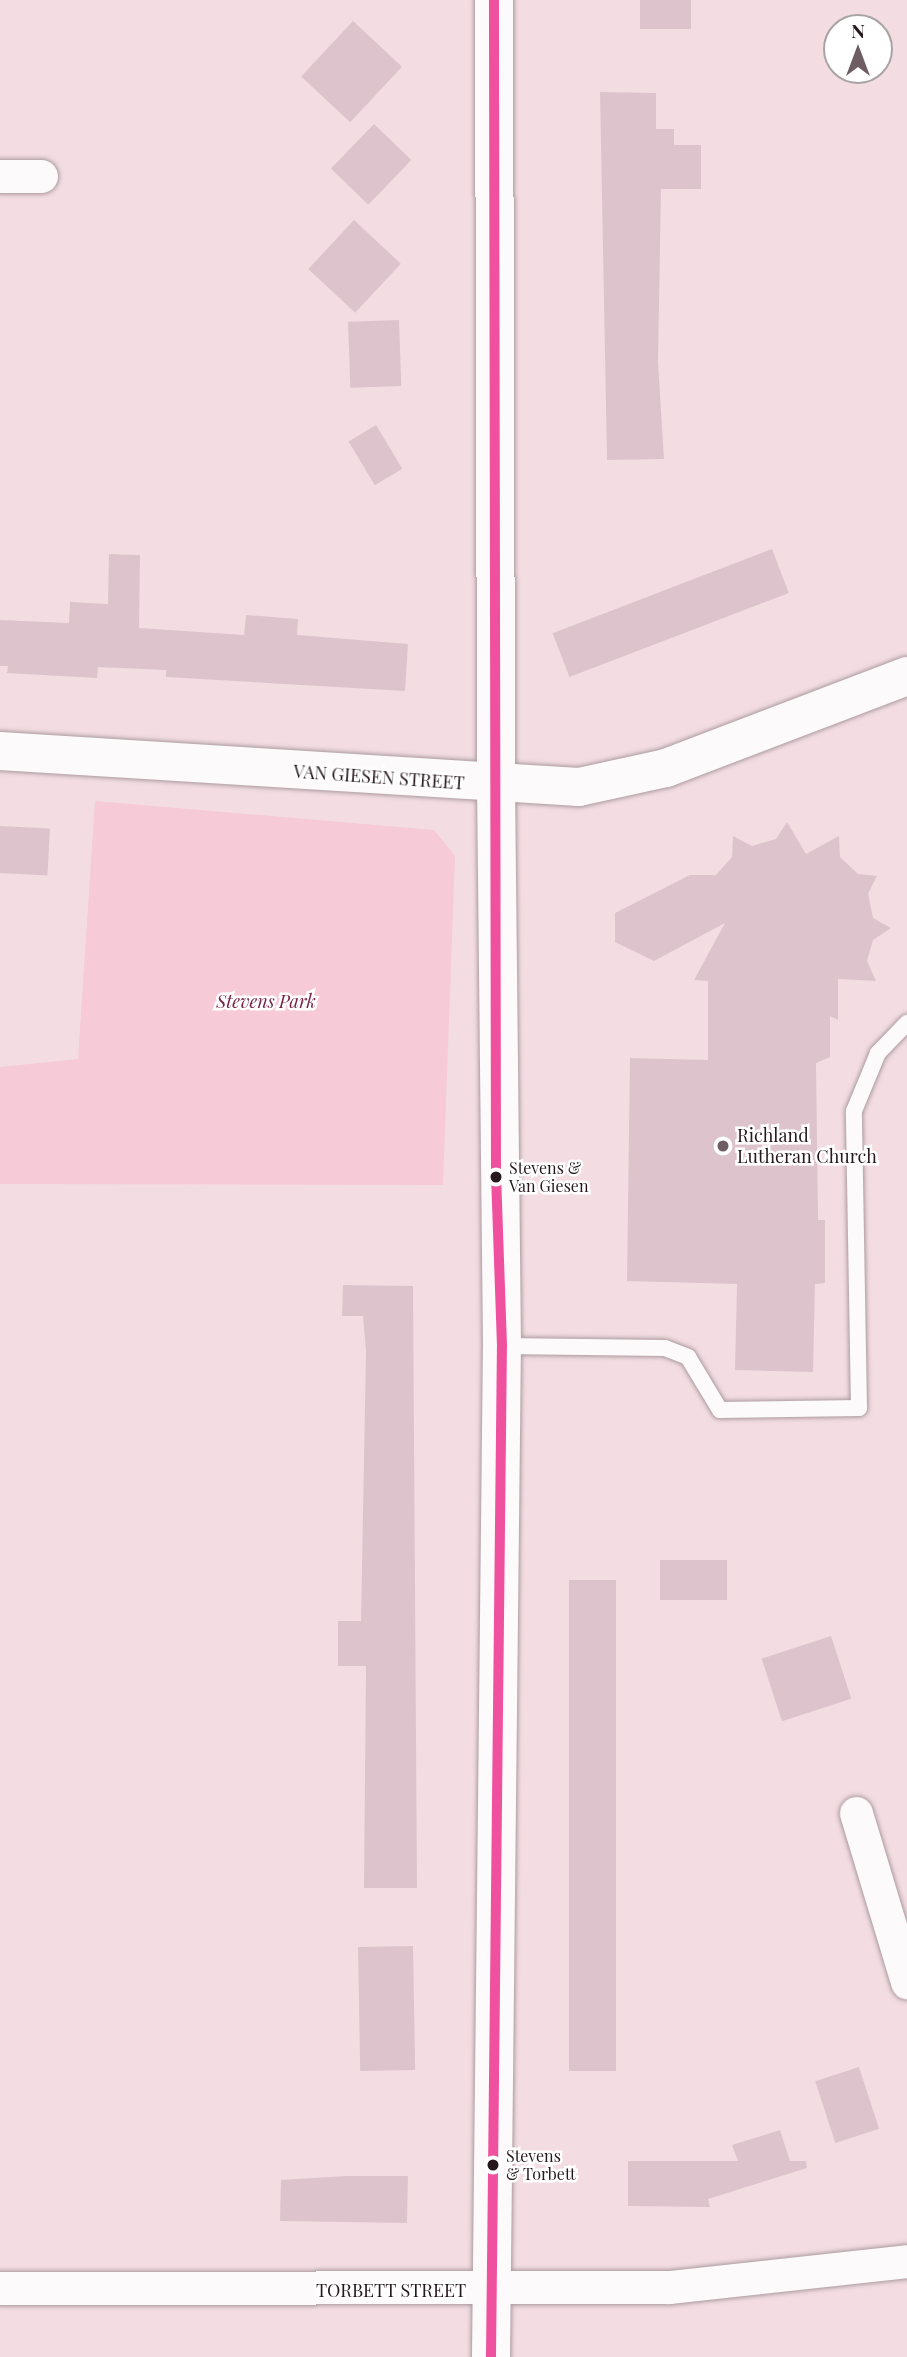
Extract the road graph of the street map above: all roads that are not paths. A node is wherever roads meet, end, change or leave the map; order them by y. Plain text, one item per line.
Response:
1 (494, 0) edge
2 (0, 176) edge
3 (41, 176) dead end
4 (907, 676) edge
5 (0, 751) edge
6 (496, 785) junction
7 (907, 1023) edge
8 (502, 1346) junction
9 (856, 1812) dead end
10 (907, 1982) edge
11 (907, 2261) edge
12 (0, 2288) edge
13 (491, 2289) junction
14 (491, 2357) edge

1 - 6 main road
2 - 3 street
4 - 6 main road, VAN GIESEN STREET
5 - 6 main road, VAN GIESEN STREET
6 - 8 main road
7 - 8 lane
8 - 13 main road
9 - 10 street
11 - 13 street, TORBETT STREET
12 - 13 street, TORBETT STREET
13 - 14 main road

